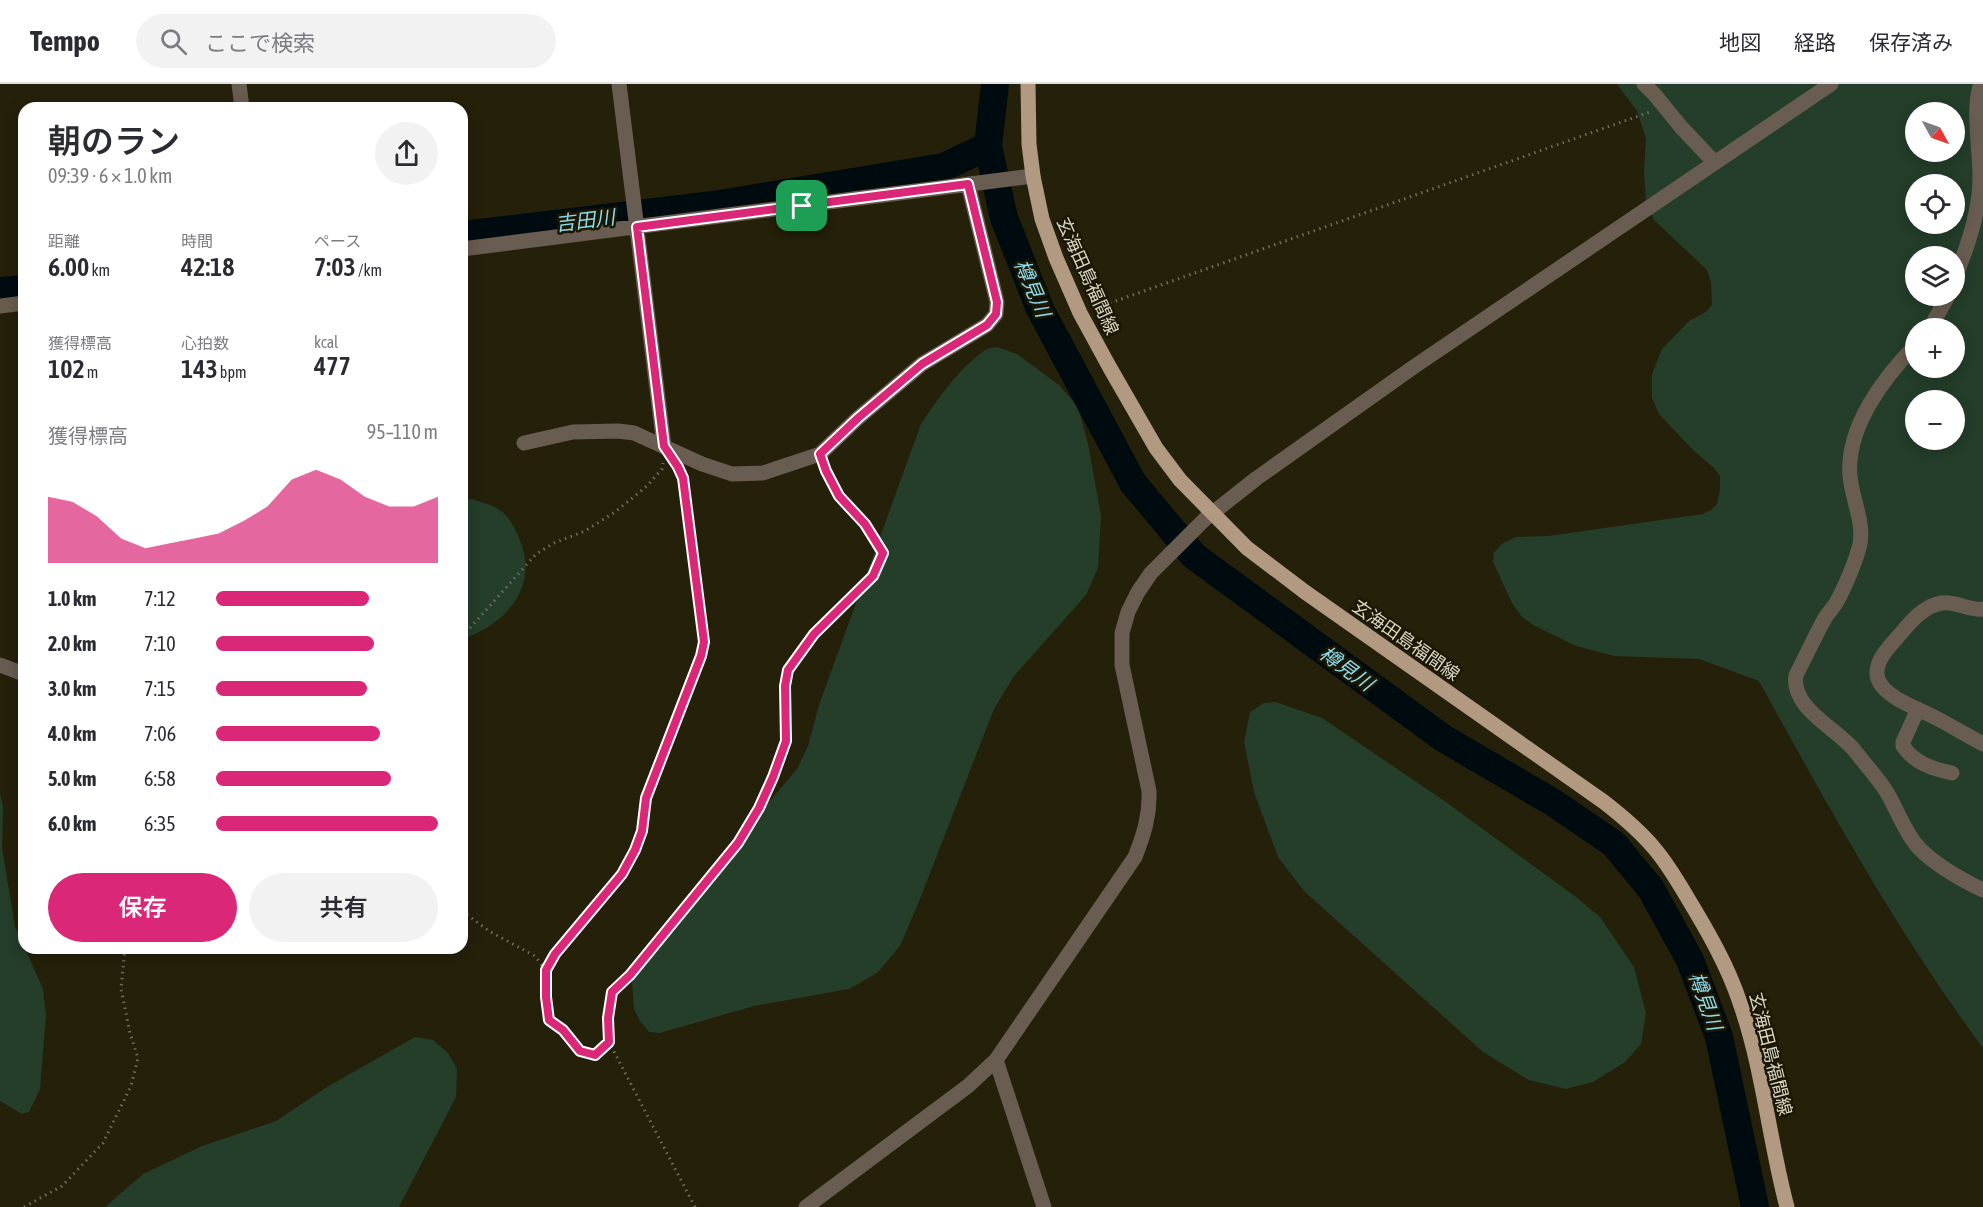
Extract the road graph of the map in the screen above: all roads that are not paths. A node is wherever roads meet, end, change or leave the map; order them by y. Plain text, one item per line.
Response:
1 (239, 84) edge
2 (619, 84) edge
3 (1028, 84) edge
4 (1644, 84) edge
5 (1831, 84) edge
6 (1981, 84) edge
7 (241, 102) edge
8 (1715, 163) junction
9 (1028, 176) junction
10 (973, 184) junction
11 (637, 227) junction
12 (468, 248) edge
13 (1965, 252) edge
14 (18, 304) edge
15 (0, 306) edge
16 (1905, 357) edge
17 (524, 442) dead end
18 (664, 446) junction
19 (1208, 516) junction
20 (1983, 609) edge
21 (0, 665) edge
22 (18, 672) edge
23 (1918, 709) junction
24 (1983, 744) edge
25 (1952, 773) dead end
26 (1983, 890) edge
27 (996, 1060) junction
28 (806, 1207) edge
29 (1044, 1207) edge
30 (1787, 1207) edge

1 - 7 street
2 - 11 street
3 - 9 main road, 玄海田島福間線
4 - 8 street
5 - 8 street
6 - 13 street
8 - 19 street
9 - 10 street
9 - 19 main road, 玄海田島福間線
10 - 11 street
10 - 18 street
11 - 12 street
11 - 18 street
14 - 15 street
16 - 26 street
17 - 18 street
19 - 27 street
19 - 30 main road, 玄海田島福間線
20 - 23 street
21 - 22 street
23 - 24 street
23 - 25 street
27 - 28 street
27 - 29 street

